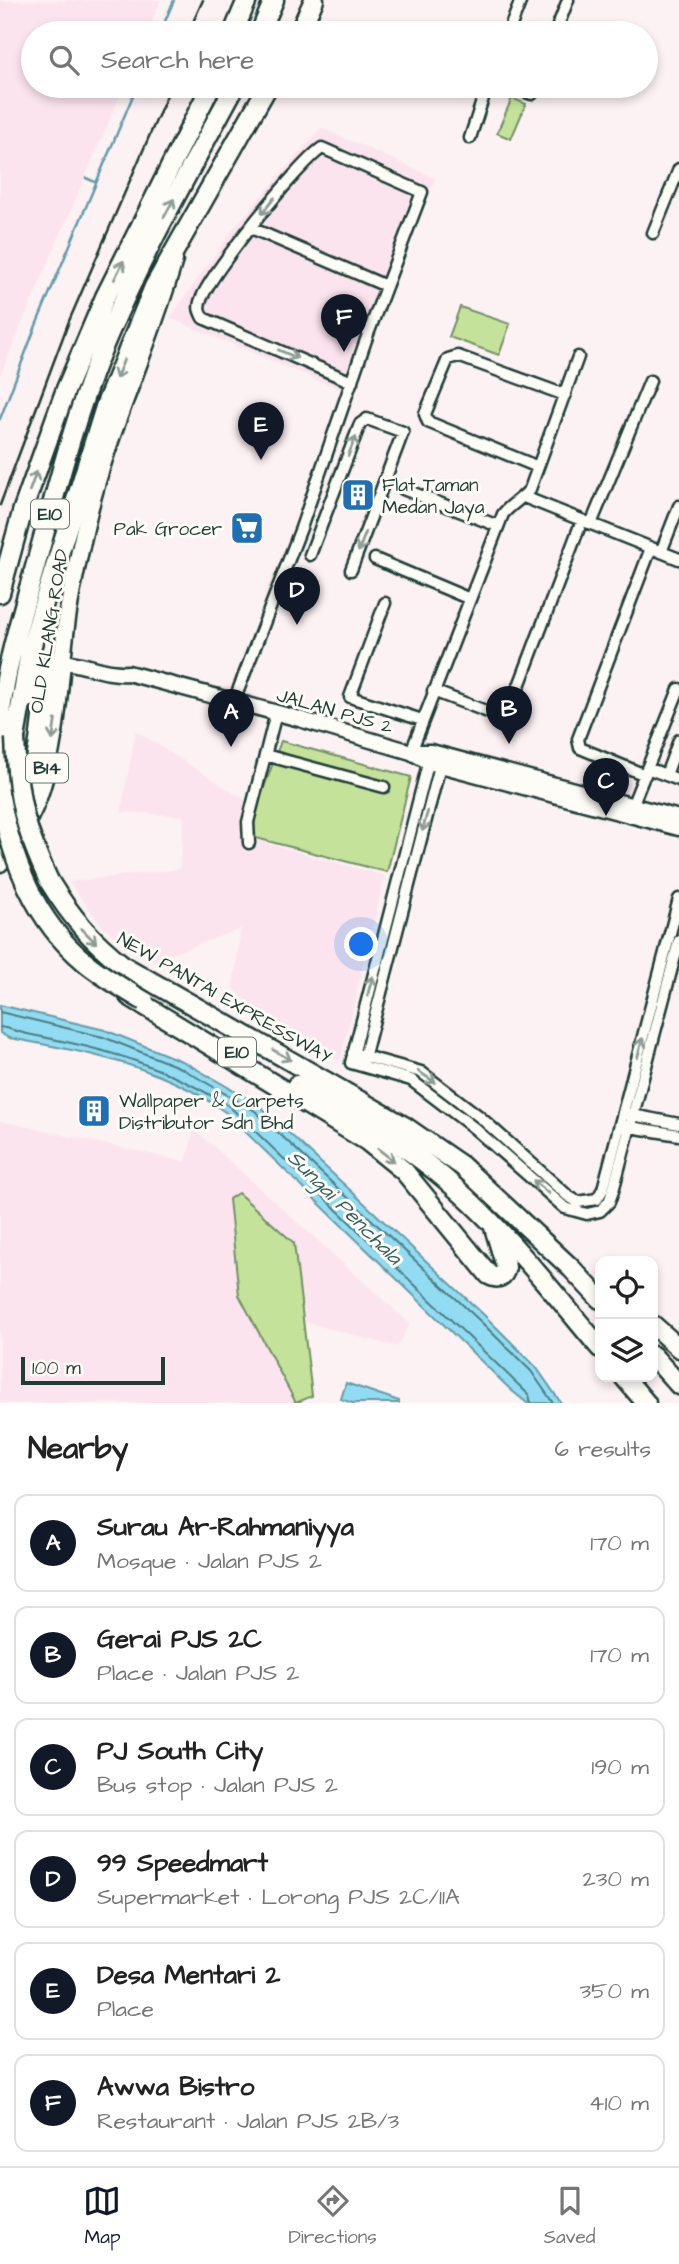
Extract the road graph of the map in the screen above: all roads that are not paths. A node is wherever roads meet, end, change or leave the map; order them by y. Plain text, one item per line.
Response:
1 (247, 0) edge
2 (274, 0) edge
3 (314, 0) edge
4 (521, 0) edge
5 (568, 0) edge
6 (238, 21) edge
7 (265, 21) edge
8 (304, 21) edge
9 (513, 21) edge
10 (560, 21) edge
11 (205, 98) edge
12 (229, 98) edge
13 (261, 98) edge
14 (483, 98) edge
15 (470, 138) dead end
16 (679, 169) edge
17 (675, 193) edge
18 (251, 228) junction
19 (653, 233) dead end
20 (179, 240) junction
21 (386, 286) junction
22 (106, 297) junction
23 (578, 357) dead end
24 (650, 381) dead end
25 (352, 382) junction
26 (565, 396) junction
27 (538, 467) junction
28 (403, 488) dead end
29 (524, 497) junction
30 (679, 506) edge
31 (586, 522) junction
32 (498, 526) junction
33 (656, 550) junction
34 (310, 555) dead end
35 (375, 559) dead end
36 (679, 559) edge
37 (351, 570) dead end
38 (0, 593) edge
39 (470, 599) junction
40 (385, 603) dead end
41 (60, 660) junction
42 (0, 676) edge
43 (433, 691) junction
44 (678, 695) edge
45 (234, 701) junction
46 (276, 713) junction
47 (422, 720) junction
48 (0, 726) edge
49 (679, 740) edge
50 (411, 751) junction
51 (265, 755) junction
52 (436, 758) junction
53 (0, 766) edge
54 (646, 771) junction
55 (666, 775) junction
56 (679, 780) edge
57 (384, 787) dead end
58 (0, 789) edge
59 (0, 797) edge
60 (632, 806) junction
61 (679, 818) edge
62 (679, 828) edge
63 (21, 834) junction
64 (0, 838) edge
65 (249, 843) dead end
66 (0, 863) edge
67 (679, 899) edge
68 (679, 941) edge
69 (663, 981) junction
70 (363, 1061) junction
71 (628, 1115) junction
72 (679, 1124) edge
73 (625, 1126) junction
74 (679, 1135) edge
75 (493, 1224) junction
76 (571, 1268) junction
77 (595, 1280) edge
78 (595, 1294) edge
79 (658, 1329) edge
80 (595, 1343) edge
81 (679, 1348) edge
82 (658, 1362) edge
83 (628, 1382) edge
84 (679, 1385) edge
85 (646, 1403) edge

1 - 6 highway
2 - 7 highway
3 - 8 highway
4 - 9 street
5 - 10 street
22 -> 11 highway
48 -> 12 highway, E10
13 - 20 highway, NEW PANTAI EXPRESSWAY / E10
14 - 15 street
16 - 17 street
17 - 19 street
18 - 21 street
21 -> 18 street
18 -> 25 street
20 - 41 main road, OLD KLANG ROAD / B14
20 - 53 highway
20 -> 76 highway, NEW PANTAI EXPRESSWAY / E10, bridge
21 - 25 street
38 -> 22 highway
22 - 42 highway
23 - 26 street
24 - 31 street
25 - 45 street
26 - 27 street
26 - 27 street
27 - 29 street
28 - 32 street
29 - 31 street
29 - 32 street
30 - 33 street
31 - 33 street
31 - 43 street
32 - 39 street
33 - 36 street
33 - 54 street
34 -> 37 street
35 - 39 street
39 - 43 street
40 - 47 street
41 - 45 main road, JALAN PJS 2
41 - 58 highway
41 -> 63 main road, OLD KLANG ROAD / B14
41 - 64 main road, OLD KLANG ROAD / B14
43 - 47 street
44 - 54 street
45 - 46 main road, JALAN PJS 2
46 - 50 main road, JALAN PJS 2
46 - 51 street
47 - 50 street
49 - 55 street
50 - 52 main road, JALAN PJS 2
51 - 57 street
51 - 65 street
52 - 60 main road, JALAN PJS 2
52 - 62 main road, JALAN PJS 2
52 -> 70 street
70 -> 52 street
54 - 55 street
54 - 60 street
55 - 56 street
59 - 75 highway, E10, bridge
60 - 61 main road, JALAN PJS 2
63 - 66 main road, OLD KLANG ROAD / B14
63 -> 75 highway
67 - 69 street
68 - 69 street
69 - 71 street
70 - 73 street
71 - 72 street
71 - 73 street
73 - 74 street
75 - 80 highway, E10
76 - 77 highway
76 - 78 highway, NEW PANTAI EXPRESSWAY / E10
79 - 81 highway
82 - 84 highway
83 - 85 highway

